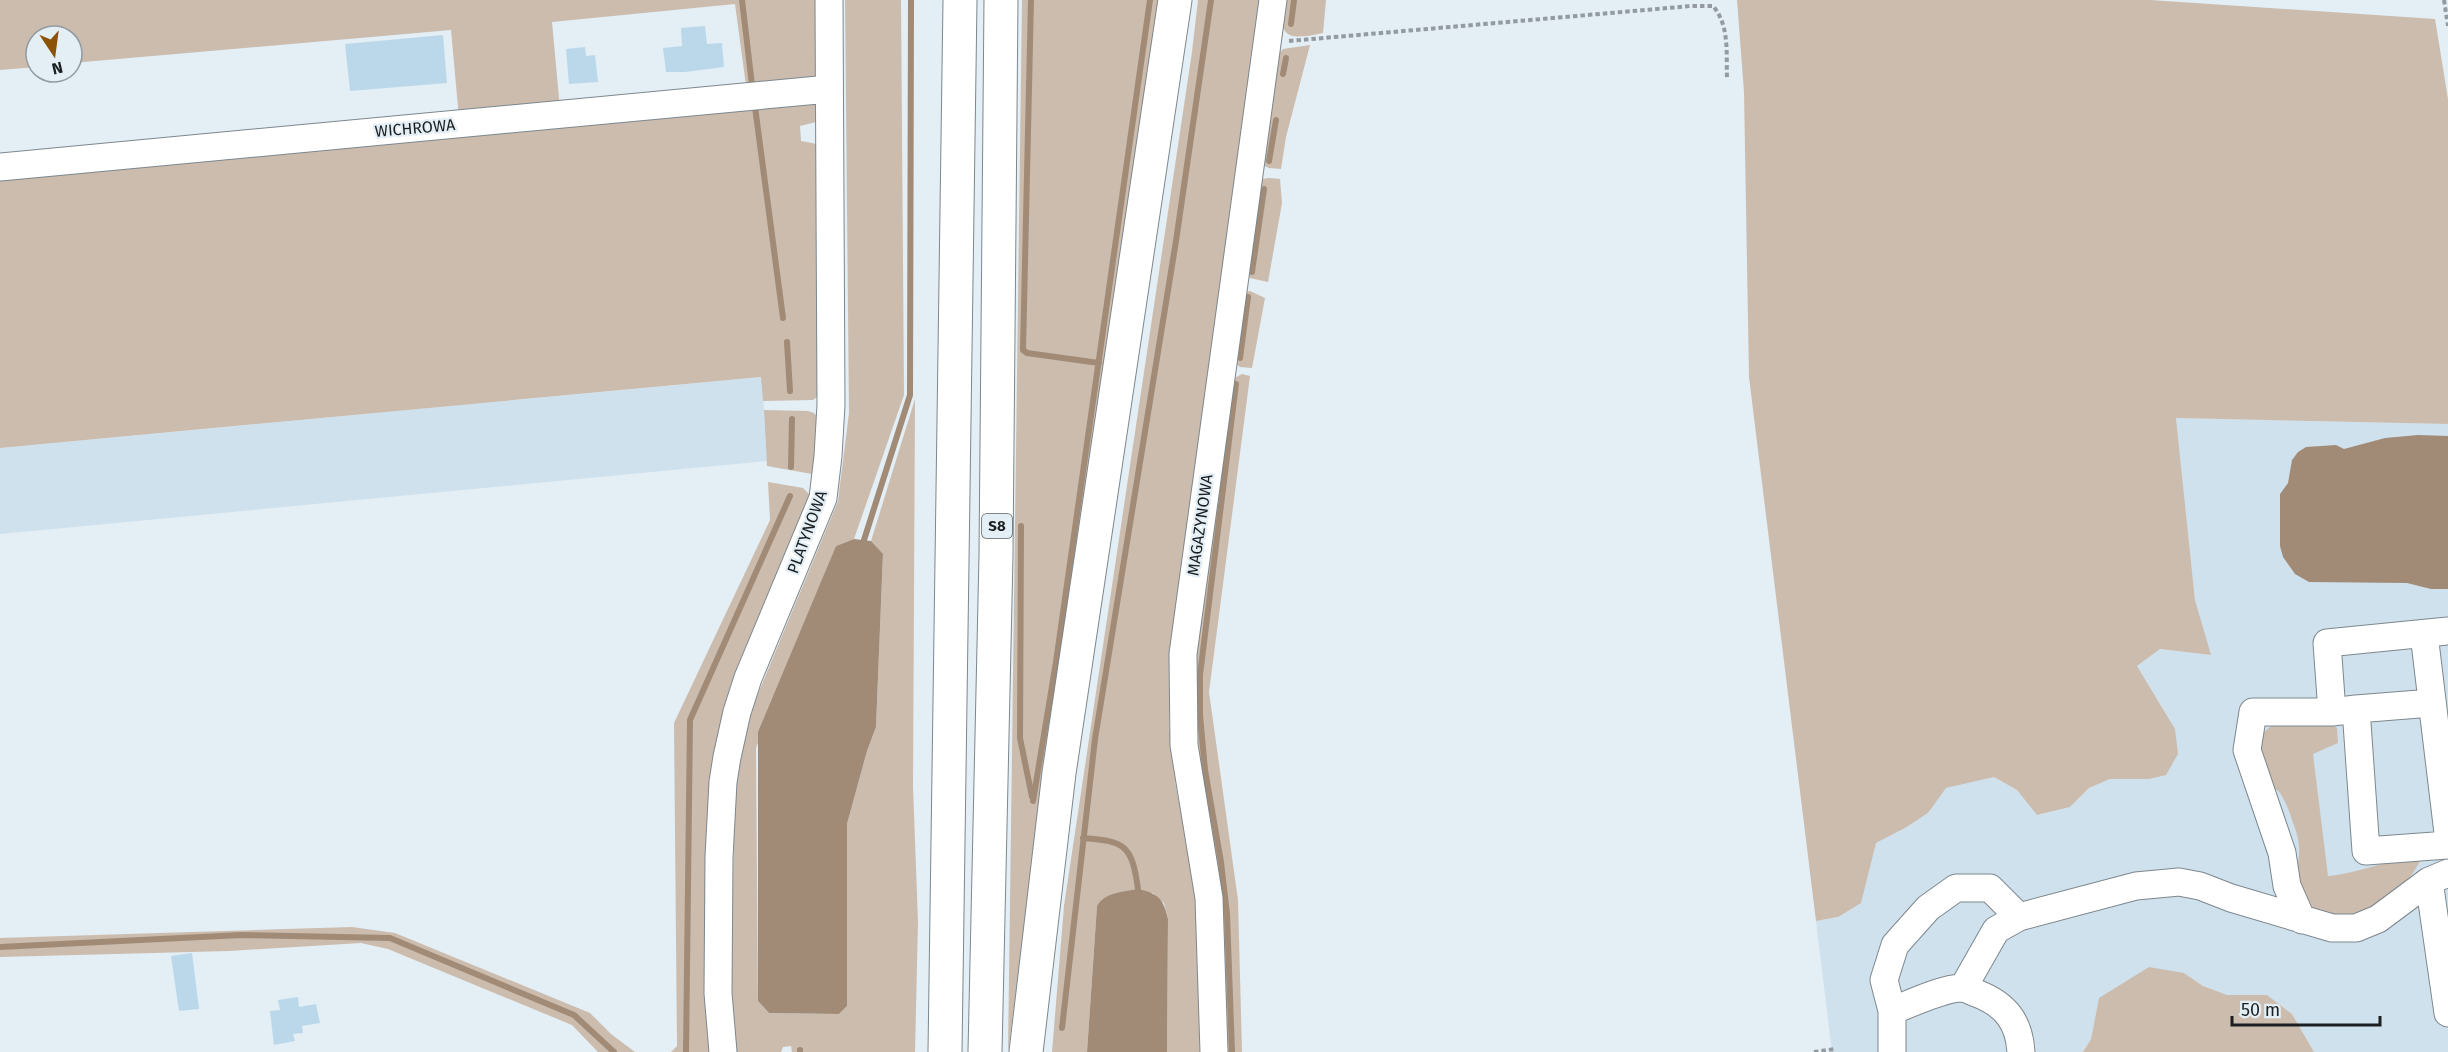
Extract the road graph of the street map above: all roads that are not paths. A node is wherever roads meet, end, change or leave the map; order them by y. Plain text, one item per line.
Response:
1 (829, 0) edge
2 (960, 0) edge
3 (1001, 0) edge
4 (1175, 0) edge
5 (1273, 0) edge
6 (829, 89) junction
7 (0, 167) edge
8 (2436, 633) edge
9 (2432, 703) junction
10 (2344, 710) junction
11 (2448, 833) edge
12 (2448, 845) edge
13 (2438, 877) edge
14 (2019, 917) junction
15 (2302, 920) junction
16 (1963, 988) junction
17 (1892, 1011) junction
18 (2448, 1013) edge
19 (723, 1052) edge
20 (945, 1052) edge
21 (985, 1052) edge
22 (1026, 1052) edge
23 (1214, 1052) edge
24 (1892, 1052) edge
25 (2021, 1052) edge

1 - 6 street, PLATYNOWA
2 - 20 highway
3 - 21 highway, S8
4 - 22 highway
5 - 23 street, MAGAZYNOWA
6 - 7 street, WICHROWA
6 - 19 street, PLATYNOWA
8 - 9 street
8 - 10 street
9 - 10 street
9 - 11 street
10 - 12 street
10 - 15 street
13 - 15 street
13 - 18 street
14 - 15 street
14 - 16 street
14 - 17 street
16 - 17 street
16 - 25 street
17 - 24 street

